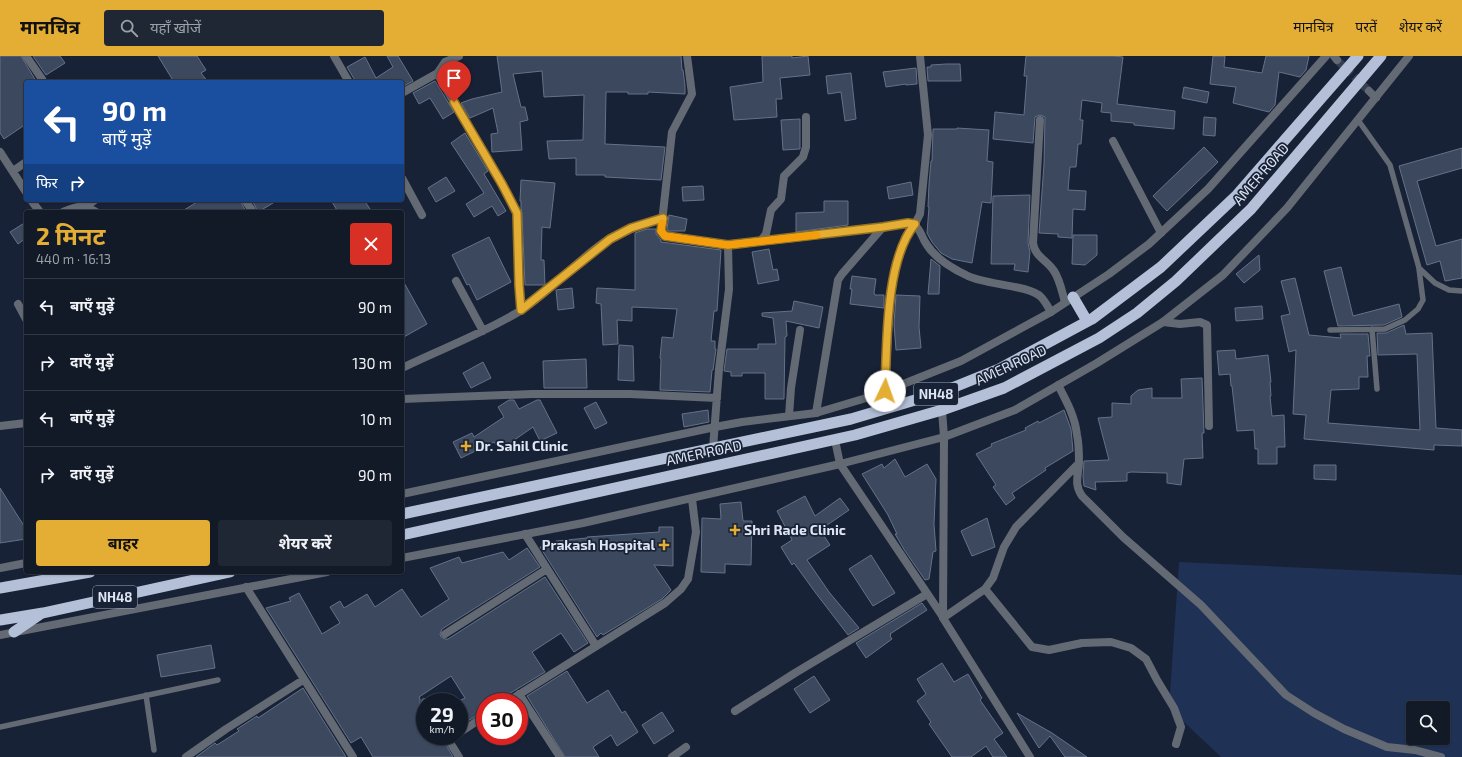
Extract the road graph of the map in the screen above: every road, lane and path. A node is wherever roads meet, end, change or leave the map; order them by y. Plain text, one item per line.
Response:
1 (26, 56) edge
2 (334, 56) edge
3 (459, 56) edge
4 (687, 56) edge
5 (920, 56) edge
6 (1326, 56) edge
7 (1358, 56) edge
8 (1381, 56) edge
9 (1409, 56) edge
10 (437, 74) junction
11 (42, 79) dead end
12 (348, 80) edge
13 (1369, 91) tunnel mouth
14 (404, 92) edge
15 (1376, 98) junction
16 (806, 117) dead end
17 (1040, 120) dead end
18 (1358, 120) junction
19 (1113, 141) dead end
20 (0, 152) edge
21 (24, 163) edge
22 (13, 171) junction
23 (404, 182) edge
24 (24, 189) edge
25 (92, 202) edge
26 (85, 206) junction
27 (68, 210) edge
28 (92, 210) edge
29 (422, 215) dead end
30 (663, 218) junction
31 (915, 224) junction
32 (883, 227) junction
33 (1161, 233) junction
34 (760, 242) junction
35 (728, 245) junction
36 (1419, 268) junction
37 (456, 281) dead end
38 (1462, 291) edge
39 (1069, 299) junction
40 (18, 304) dead end
41 (521, 310) junction
42 (1051, 312) junction
43 (24, 315) edge
44 (1087, 321) junction
45 (1163, 322) junction
46 (1372, 329) junction
47 (800, 330) dead end
48 (1330, 330) dead end
49 (483, 331) junction
50 (404, 367) edge
51 (1058, 385) junction
52 (1377, 389) dead end
53 (885, 391) junction
54 (717, 398) junction
55 (404, 399) edge
56 (942, 410) junction
57 (816, 413) junction
58 (789, 416) junction
59 (24, 423) edge
60 (0, 426) edge
61 (1209, 426) dead end
62 (715, 427) junction
63 (944, 437) junction
64 (835, 440) junction
65 (713, 448) junction
66 (1079, 463) junction
67 (840, 464) junction
68 (404, 494) edge
69 (692, 499) junction
70 (404, 514) edge
71 (404, 534) edge
72 (525, 534) junction
73 (404, 558) edge
74 (24, 563) edge
75 (0, 568) edge
76 (547, 569) junction
77 (79, 574) edge
78 (221, 574) edge
79 (316, 574) edge
80 (246, 587) junction
81 (0, 588) edge
82 (985, 589) junction
83 (927, 594) junction
84 (43, 612) junction
85 (943, 618) junction
86 (0, 620) edge
87 (14, 632) junction
88 (446, 634) dead end
89 (0, 635) edge
90 (596, 646) junction
91 (218, 680) dead end
92 (303, 680) junction
93 (521, 693) edge
94 (146, 695) junction
95 (528, 708) edge
96 (735, 711) dead end
97 (0, 727) edge
98 (1176, 744) dead end
99 (453, 745) edge
100 (686, 747) dead end
101 (154, 750) dead end
102 (186, 757) edge
103 (353, 757) edge
104 (459, 757) edge
105 (560, 757) edge
106 (672, 757) edge
107 (1030, 757) edge
108 (1442, 757) edge

1 - 11 street
2 - 12 street
3 - 10 street
4 - 30 street
5 - 31 street
6 - 33 street
7 - 44 highway, AMER ROAD / NH48
8 - 56 highway, AMER ROAD / NH48
9 - 15 street
10 - 14 street
10 - 41 street
13 - 15 street
15 - 18 street
16 - 34 street
17 - 39 street
18 - 36 lane
18 - 45 street
19 - 33 street
20 - 22 street
21 - 22 street
22 - 24 street
23 - 29 street
25 - 26 street
26 - 27 street
26 - 28 street
30 - 35 street
30 - 41 street
31 - 32 street
31 - 42 street
31 - 53 street
32 - 34 street
32 - 57 street
33 - 39 street
34 - 35 street
35 - 54 street
36 - 38 lane
36 - 46 lane
37 - 49 street
39 - 42 street
39 - 44 highway
40 - 43 street
41 - 49 street
42 - 53 street
44 - 65 highway, AMER ROAD / NH48
45 - 51 street
45 - 61 street
46 - 48 lane
46 - 52 lane
47 - 58 street
49 - 50 street
51 - 63 street
51 - 66 street
53 - 57 street
54 - 55 street
54 - 62 street
56 - 63 street
56 - 64 highway, AMER ROAD / NH48
57 - 58 street
58 - 62 street
59 - 60 street
62 - 65 street
62 - 68 street
63 - 67 street
63 - 85 street
64 - 67 street
64 - 71 highway, AMER ROAD / NH48
65 - 70 highway, AMER ROAD / NH48
66 - 82 street
66 - 108 street
67 - 69 street
67 - 83 street
69 - 72 street
69 - 90 street
72 - 73 street
72 - 76 street
74 - 75 street
76 - 88 street
76 - 90 street
77 - 81 highway, NH48
78 - 84 highway, NH48
79 - 80 street
80 - 87 street
80 - 92 street
82 - 85 street
82 - 98 street
83 - 85 street
83 - 96 street
84 - 86 highway, NH48
84 - 87 highway
85 - 107 street
87 - 89 street
90 - 93 street
91 - 94 lane
92 - 102 street
92 - 103 street
94 - 97 lane
94 - 101 lane
95 - 105 street
99 - 104 street
100 - 106 street

